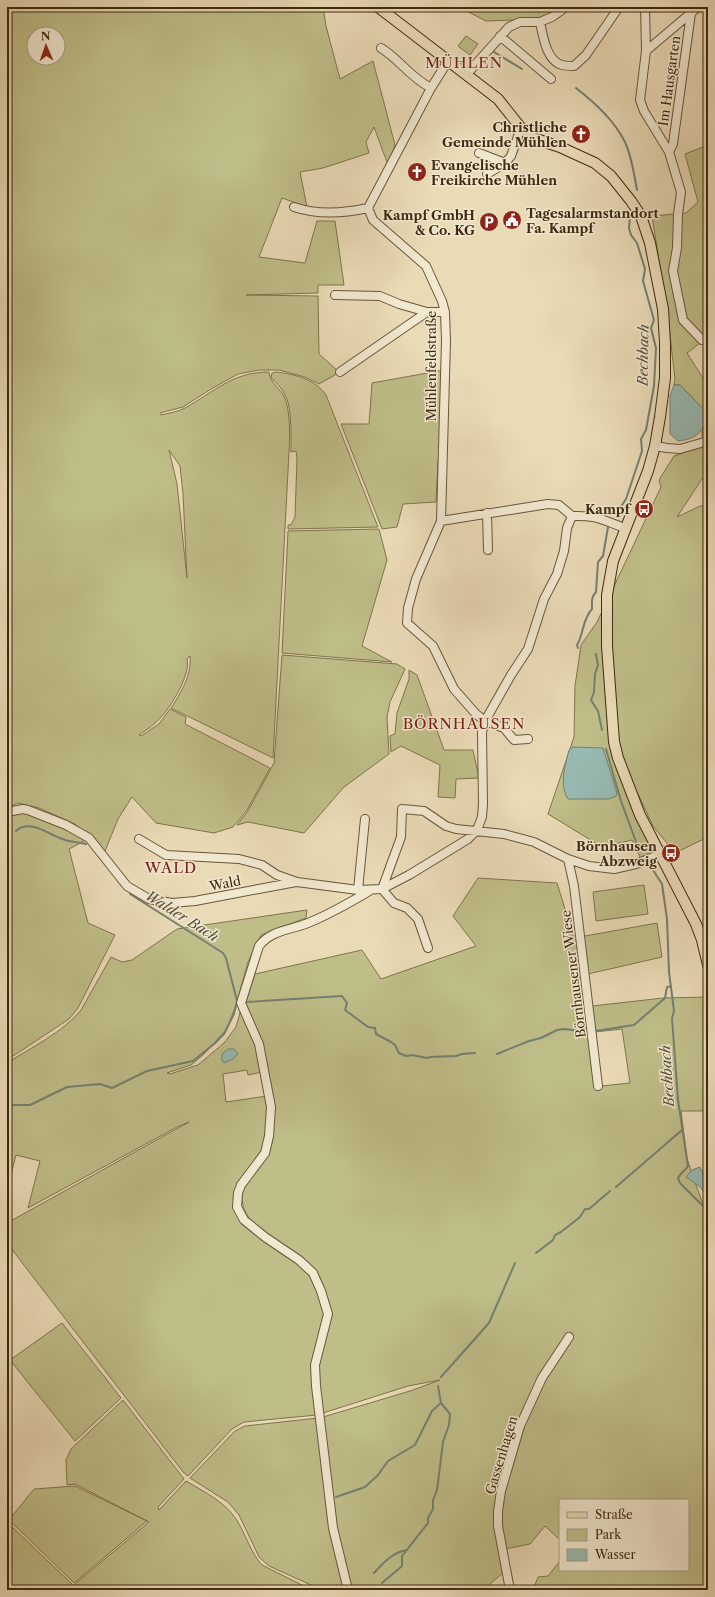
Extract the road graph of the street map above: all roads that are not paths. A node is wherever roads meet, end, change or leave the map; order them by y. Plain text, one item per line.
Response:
1 (378, 7) edge
2 (566, 7) edge
3 (619, 7) edge
4 (645, 7) edge
5 (698, 7) edge
6 (691, 13) junction
7 (540, 22) junction
8 (500, 36) junction
9 (381, 48) dead end
10 (646, 51) junction
11 (448, 61) junction
12 (466, 75) junction
13 (551, 79) dead end
14 (431, 88) junction
15 (521, 128) junction
16 (669, 152) junction
17 (479, 153) dead end
18 (505, 163) junction
19 (487, 174) dead end
20 (294, 208) dead end
21 (368, 208) junction
22 (335, 295) dead end
23 (427, 312) junction
24 (445, 312) junction
25 (702, 340) dead end
26 (340, 372) dead end
27 (708, 441) edge
28 (655, 446) junction
29 (488, 514) junction
30 (572, 516) junction
31 (441, 521) junction
32 (624, 531) junction
33 (488, 550) dead end
34 (485, 721) junction
35 (528, 739) dead end
36 (7, 812) edge
37 (365, 819) dead end
38 (477, 830) junction
39 (139, 839) dead end
40 (661, 854) junction
41 (568, 859) junction
42 (297, 882) junction
43 (382, 889) junction
44 (358, 890) junction
45 (371, 890) junction
46 (428, 948) dead end
47 (708, 965) edge
48 (598, 1086) dead end
49 (569, 1337) dead end
50 (348, 1590) edge
51 (510, 1590) edge

1 - 11 main road
2 - 7 street
3 - 7 street
4 - 10 street
5 - 6 street
6 - 10 street
6 - 16 street, Im Hausgarten
7 - 8 street
8 - 12 street
8 - 13 street
9 - 14 street
10 - 16 street
11 - 12 main road
11 - 14 street
12 - 15 main road
14 - 21 street
15 - 18 street
15 - 28 main road
16 - 25 street
17 - 18 street
18 - 19 street
20 - 21 street
21 - 24 street, Mühlenfeldstraße
22 - 23 street
23 - 24 street
23 - 26 street
24 - 31 street, Mühlenfeldstraße
27 - 28 street
28 - 32 main road
29 - 30 street
29 - 31 street
29 - 33 street
30 - 32 street
30 - 34 street
31 - 34 street
32 - 40 main road
34 - 35 street
34 - 38 street
36 - 42 street, Wald
37 - 44 street
38 - 41 street
38 - 43 street
38 - 43 street
39 - 42 street, Wald
40 - 41 street
40 - 47 main road
41 - 48 street, Börnhausener Wiese
42 - 44 street
43 - 45 street
43 - 46 street
44 - 45 street
45 - 50 street
49 - 51 street, Gassenhagen

